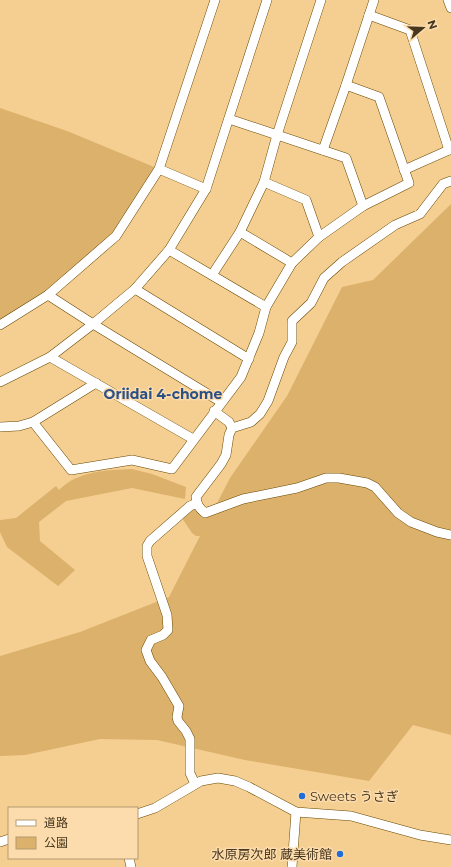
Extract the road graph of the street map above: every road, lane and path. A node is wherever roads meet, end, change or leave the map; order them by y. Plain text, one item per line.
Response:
1 (215, 0) edge
2 (267, 0) edge
3 (321, 0) edge
4 (374, 0) edge
5 (448, 0) edge
6 (451, 8) edge
7 (369, 14) junction
8 (346, 85) junction
9 (229, 119) junction
10 (276, 135) junction
11 (322, 150) junction
12 (450, 150) edge
13 (159, 169) junction
14 (404, 170) junction
15 (451, 180) edge
16 (264, 182) junction
17 (206, 189) junction
18 (363, 206) junction
19 (240, 232) junction
20 (319, 237) junction
21 (169, 250) junction
22 (292, 263) junction
23 (212, 275) junction
24 (135, 289) junction
25 (48, 295) junction
26 (266, 307) junction
27 (93, 324) junction
28 (0, 325) edge
29 (50, 357) junction
30 (249, 359) junction
31 (0, 382) edge
32 (96, 383) junction
33 (221, 402) junction
34 (214, 411) junction
35 (33, 422) junction
36 (0, 426) edge
37 (232, 428) junction
38 (193, 439) junction
39 (197, 503) junction
40 (451, 535) edge
41 (195, 784) junction
42 (296, 812) junction
43 (138, 814) edge
44 (451, 840) edge
45 (292, 867) edge

1 - 13 street
2 - 9 street
3 - 10 street
4 - 7 street
5 - 6 street
7 - 8 street
7 - 12 street
8 - 11 street
8 - 14 street
9 - 10 street
9 - 17 street
10 - 11 street
10 - 16 street
11 - 18 street
12 - 14 street
13 - 17 street
13 - 25 street
14 - 18 street
15 - 37 street
16 - 19 street
16 - 20 street
17 - 21 street
18 - 20 street
19 - 22 street
19 - 23 street
20 - 22 street
21 - 23 street
21 - 24 street
22 - 26 street
23 - 26 street
24 - 27 street
24 - 30 street
25 - 27 street
25 - 28 street
26 - 30 street
27 - 29 street
27 - 33 street
29 - 31 street
29 - 32 street
30 - 33 street
32 - 35 street
32 - 38 street
33 - 34 street
34 - 37 street
34 - 38 street
35 - 36 street
35 - 38 street
37 - 39 street
39 - 40 street
39 - 41 street
41 - 42 street
41 - 43 street
42 - 44 street
42 - 45 street

